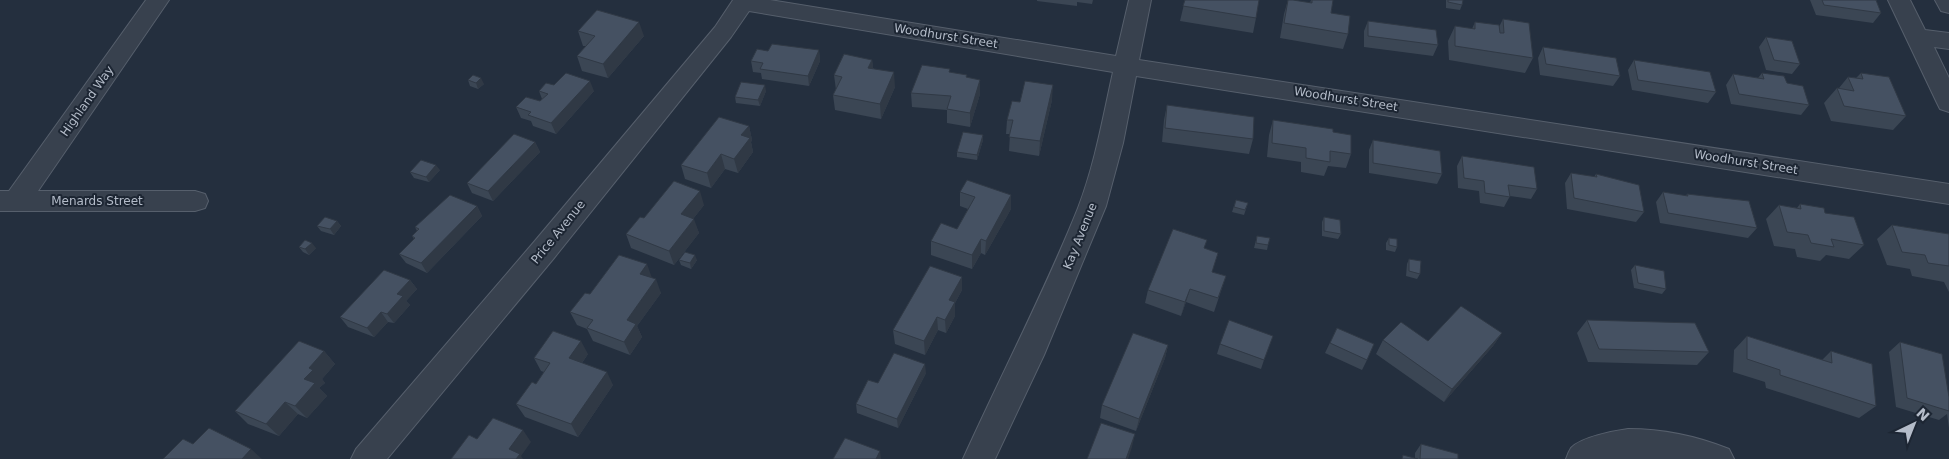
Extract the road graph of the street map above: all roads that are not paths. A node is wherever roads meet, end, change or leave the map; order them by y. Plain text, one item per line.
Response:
1 (158, 0) edge
2 (1140, 0) edge
3 (1899, 0) edge
4 (1946, 0) edge
5 (744, 1) edge
6 (1949, 6) edge
7 (1917, 38) junction
8 (1949, 41) edge
9 (1127, 66) junction
10 (1949, 104) edge
11 (1949, 194) edge
12 (8, 201) edge
13 (195, 201) dead end
14 (367, 459) edge
15 (979, 459) edge
16 (1582, 459) edge
17 (1718, 459) edge

1 - 12 street, Highland Way
2 - 9 street, Kay Avenue
3 - 7 street
4 - 6 street
5 - 9 street, Woodhurst Street
5 - 14 street, Price Avenue
7 - 8 street
7 - 10 street
9 - 11 street, Woodhurst Street
9 - 15 street, Kay Avenue
12 - 13 street, Menards Street
16 - 17 street

